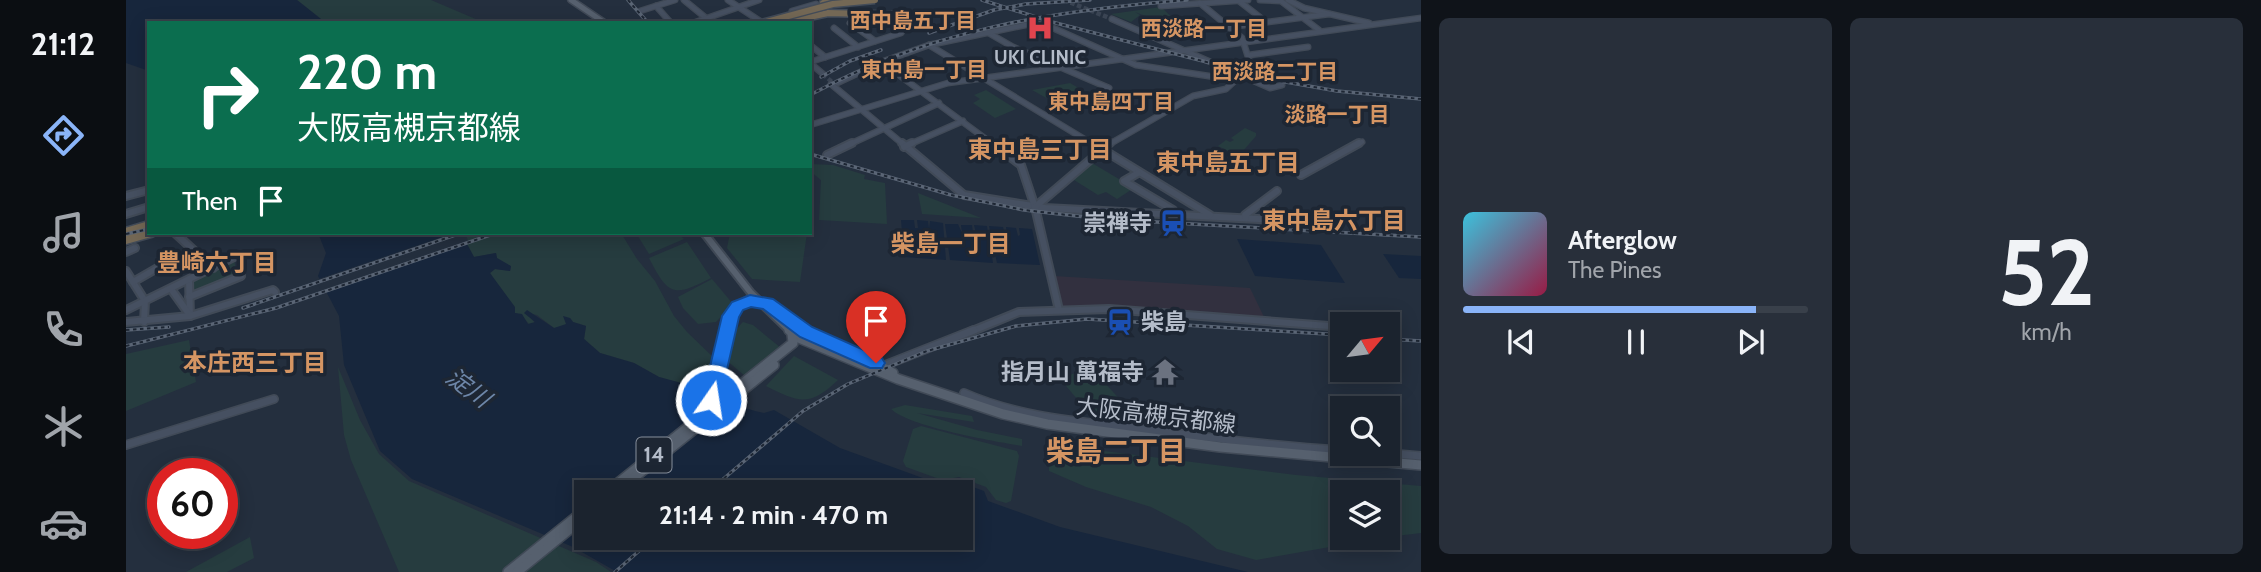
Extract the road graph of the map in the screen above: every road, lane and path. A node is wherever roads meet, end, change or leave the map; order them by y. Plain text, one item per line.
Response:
1 (571, 0) edge
2 (579, 0) edge
3 (676, 0) edge
4 (684, 0) edge
5 (726, 0) edge
6 (759, 0) edge
7 (810, 0) edge
8 (836, 0) edge
9 (861, 0) edge
10 (873, 0) edge
11 (1248, 0) edge
12 (1260, 0) edge
13 (1287, 0) edge
14 (1239, 1) edge
15 (1200, 3) junction
16 (817, 5) junction
17 (656, 6) junction
18 (1161, 6) dead end
19 (737, 7) junction
20 (640, 11) dead end
21 (792, 11) dead end
22 (827, 11) junction
23 (1329, 14) junction
24 (909, 15) dead end
25 (1304, 17) junction
26 (1421, 17) edge
27 (706, 18) junction
28 (1113, 18) tunnel mouth
29 (604, 21) edge
30 (605, 21) edge
31 (669, 21) edge
32 (698, 21) edge
33 (710, 21) edge
34 (756, 21) edge
35 (765, 21) edge
36 (766, 21) edge
37 (766, 21) edge
38 (786, 21) edge
39 (786, 21) edge
40 (787, 21) edge
41 (1266, 22) junction
42 (850, 23) dead end
43 (908, 23) dead end
44 (1371, 23) junction
45 (1228, 27) junction
46 (834, 28) dead end
47 (1319, 30) junction
48 (987, 32) junction
49 (875, 41) junction
50 (1243, 41) junction
51 (929, 45) junction
52 (812, 47) edge
53 (858, 47) junction
54 (1308, 47) dead end
55 (1187, 48) junction
56 (1249, 55) junction
57 (825, 57) junction
58 (1118, 58) junction
59 (881, 61) junction
60 (812, 63) edge
61 (812, 66) edge
62 (1058, 66) junction
63 (821, 74) tunnel mouth
64 (1245, 74) junction
65 (980, 77) junction
66 (1235, 79) junction
67 (1282, 85) dead end
68 (1110, 88) dead end
69 (920, 89) junction
70 (939, 103) junction
71 (862, 108) junction
72 (963, 121) junction
73 (812, 124) edge
74 (884, 128) junction
75 (1362, 142) dead end
76 (906, 146) junction
77 (1101, 151) junction
78 (827, 155) dead end
79 (1138, 173) junction
80 (1301, 175) dead end
81 (147, 191) edge
82 (1277, 191) dead end
83 (126, 196) edge
84 (1035, 206) junction
85 (147, 208) edge
86 (126, 214) edge
87 (1174, 214) junction
88 (1212, 216) junction
89 (1247, 218) junction
90 (1333, 223) dead end
91 (147, 225) edge
92 (126, 231) edge
93 (147, 234) edge
94 (177, 235) edge
95 (708, 235) edge
96 (126, 240) edge
97 (135, 248) dead end
98 (126, 252) edge
99 (240, 254) dead end
100 (166, 263) dead end
101 (213, 268) junction
102 (126, 271) edge
103 (241, 276) dead end
104 (189, 280) junction
105 (133, 282) junction
106 (171, 289) junction
107 (274, 291) dead end
108 (189, 297) junction
109 (145, 301) junction
110 (126, 310) edge
111 (1059, 310) junction
112 (190, 316) junction
113 (144, 322) junction
114 (126, 323) edge
115 (1330, 326) edge
116 (798, 339) junction
117 (883, 366) junction
118 (893, 373) junction
119 (964, 393) dead end
120 (274, 399) dead end
121 (700, 418) junction
122 (126, 445) edge
123 (1330, 449) edge
124 (1400, 456) edge
125 (1421, 460) edge
126 (622, 480) edge
127 (630, 480) edge
128 (574, 519) edge
129 (574, 526) edge
130 (508, 572) edge
131 (517, 572) edge

1 - 29 main road
2 - 30 main road
3 - 17 street
4 - 27 street
5 - 19 street
6 - 19 street
7 - 16 street
8 - 16 highway
8 - 36 highway, bridge
9 - 38 highway, bridge
10 - 22 highway
10 - 37 highway, bridge
11 - 14 street
12 - 25 street
13 - 23 street
14 - 15 street
14 - 41 street
15 - 18 street
15 - 45 street
16 - 21 street
16 - 22 street
16 - 35 highway
17 - 20 street
17 - 31 street
19 - 27 street
19 - 34 street
22 - 39 highway
23 - 25 street
23 - 44 street
24 - 40 highway
25 - 41 street
25 - 47 street
26 - 44 street
27 - 32 street
27 - 33 street
28 - 55 street
41 - 45 street
42 - 49 street
43 - 49 street
44 - 47 street
44 - 50 street
45 - 50 street
46 - 53 street
47 - 50 street
48 - 51 street
48 - 58 street
48 - 62 street
49 - 53 street
50 - 55 street
50 - 56 street
51 - 59 street
51 - 65 street
52 - 57 street
53 - 57 street
54 - 56 street
55 - 58 street
55 - 64 street
55 - 64 street
56 - 64 street
57 - 60 street
58 - 62 street
58 - 66 street
59 - 69 street
59 - 71 street
61 - 63 street
62 - 65 street
62 - 68 street
64 - 66 street
64 - 67 street
65 - 69 street
65 - 77 street
66 - 77 street
69 - 70 street
69 - 71 street
70 - 72 street
70 - 74 street
71 - 73 street
71 - 74 street
72 - 76 street
72 - 84 street
74 - 76 street
74 - 78 street
75 - 80 street
76 - 84 street
77 - 79 street
77 - 84 street
79 - 87 street
79 - 88 street
81 - 83 street
82 - 89 street
84 - 87 street
84 - 111 street
85 - 86 street
87 - 88 street
88 - 89 street
89 - 90 street
91 - 92 highway
93 - 96 highway
94 - 101 street
95 - 116 main road
97 - 98 street
99 - 101 street
100 - 105 street
101 - 104 street
102 - 105 street
103 - 108 street
104 - 106 street
104 - 108 street
105 - 109 street
106 - 109 street
106 - 112 street
107 - 112 street
108 - 112 street
109 - 110 street
109 - 113 street
111 - 115 street
111 - 117 street
112 - 113 street
113 - 114 street
116 - 118 main road, 大阪高槻京都線 / 14
116 - 121 main road, 大阪高槻京都線 / 14
116 - 125 main road, 大阪高槻京都線
116 - 127 main road, 14
117 - 118 main road, 大阪高槻京都線 / 14
117 - 121 main road, 大阪高槻京都線 / 14, bridge
118 - 125 main road, 大阪高槻京都線 / 14
119 - 123 street
120 - 122 street
121 - 126 main road, 大阪高槻京都線 / 14
124 - 125 street
128 - 130 main road
129 - 131 main road

